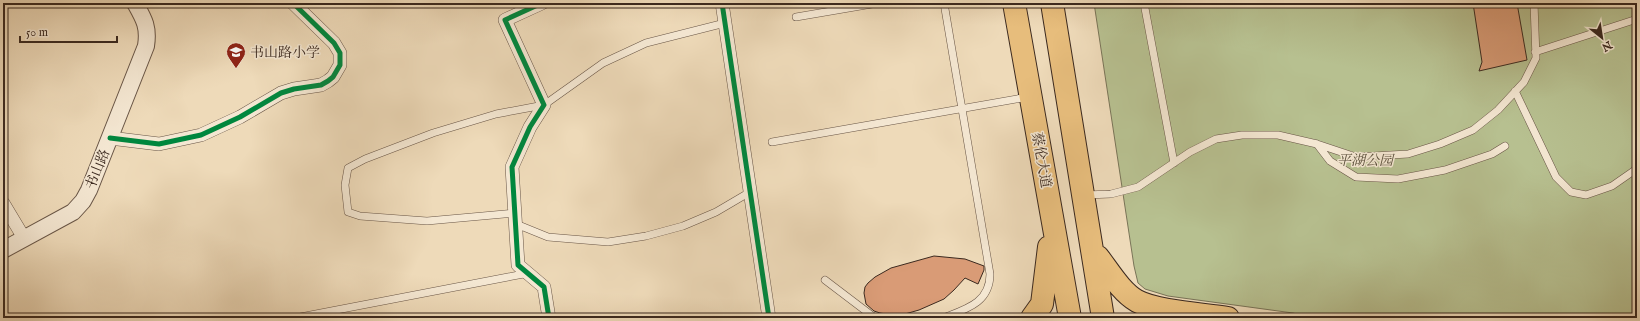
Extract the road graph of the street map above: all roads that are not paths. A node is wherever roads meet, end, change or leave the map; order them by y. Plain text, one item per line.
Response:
1 (135, 3) edge
2 (293, 3) edge
3 (542, 3) edge
4 (722, 3) edge
5 (878, 3) edge
6 (944, 3) edge
7 (1014, 3) edge
8 (1052, 3) edge
9 (1144, 3) edge
10 (1534, 3) edge
11 (796, 17) dead end
12 (1637, 19) edge
13 (725, 23) junction
14 (1536, 52) junction
15 (1515, 91) junction
16 (1030, 97) junction
17 (544, 105) junction
18 (962, 109) junction
19 (110, 138) junction
20 (772, 142) dead end
21 (1317, 144) junction
22 (1505, 146) dead end
23 (1174, 163) junction
24 (1637, 164) edge
25 (1044, 175) junction
26 (750, 192) junction
27 (3, 203) edge
28 (1084, 204) junction
29 (515, 218) junction
30 (24, 238) junction
31 (1050, 247) junction
32 (3, 250) edge
33 (1098, 257) junction
34 (529, 273) junction
35 (825, 280) dead end
36 (294, 318) edge
37 (549, 318) edge
38 (769, 318) edge
39 (875, 318) edge
40 (943, 318) edge
41 (1032, 318) edge
42 (1055, 318) edge
43 (1070, 318) edge
44 (1103, 318) edge
45 (1116, 318) edge
46 (1228, 318) edge

1 - 19 street, 书山路
2 - 19 street
3 - 17 street
4 - 13 street
5 - 11 lane
6 - 18 lane
7 - 16 highway, 蔡伦大道
8 - 28 highway
9 - 23 lane
10 - 14 lane
12 - 14 lane
13 - 17 lane
13 - 26 street
14 - 15 lane
15 - 21 lane
15 - 24 lane
16 - 18 lane
16 - 25 highway, 蔡伦大道
17 - 29 street
17 - 29 lane
18 - 20 lane
18 - 40 lane
19 - 30 street, 书山路
21 - 22 lane
21 - 23 lane
23 - 28 lane
25 - 31 highway
25 - 43 highway, 蔡伦大道
26 - 29 lane
26 - 38 street
27 - 30 street
28 - 33 highway
28 - 44 highway
29 - 34 street
30 - 32 street, 书山路
31 - 41 highway
31 - 42 highway
33 - 45 highway
33 - 46 highway
34 - 36 lane
34 - 37 street
35 - 39 lane

